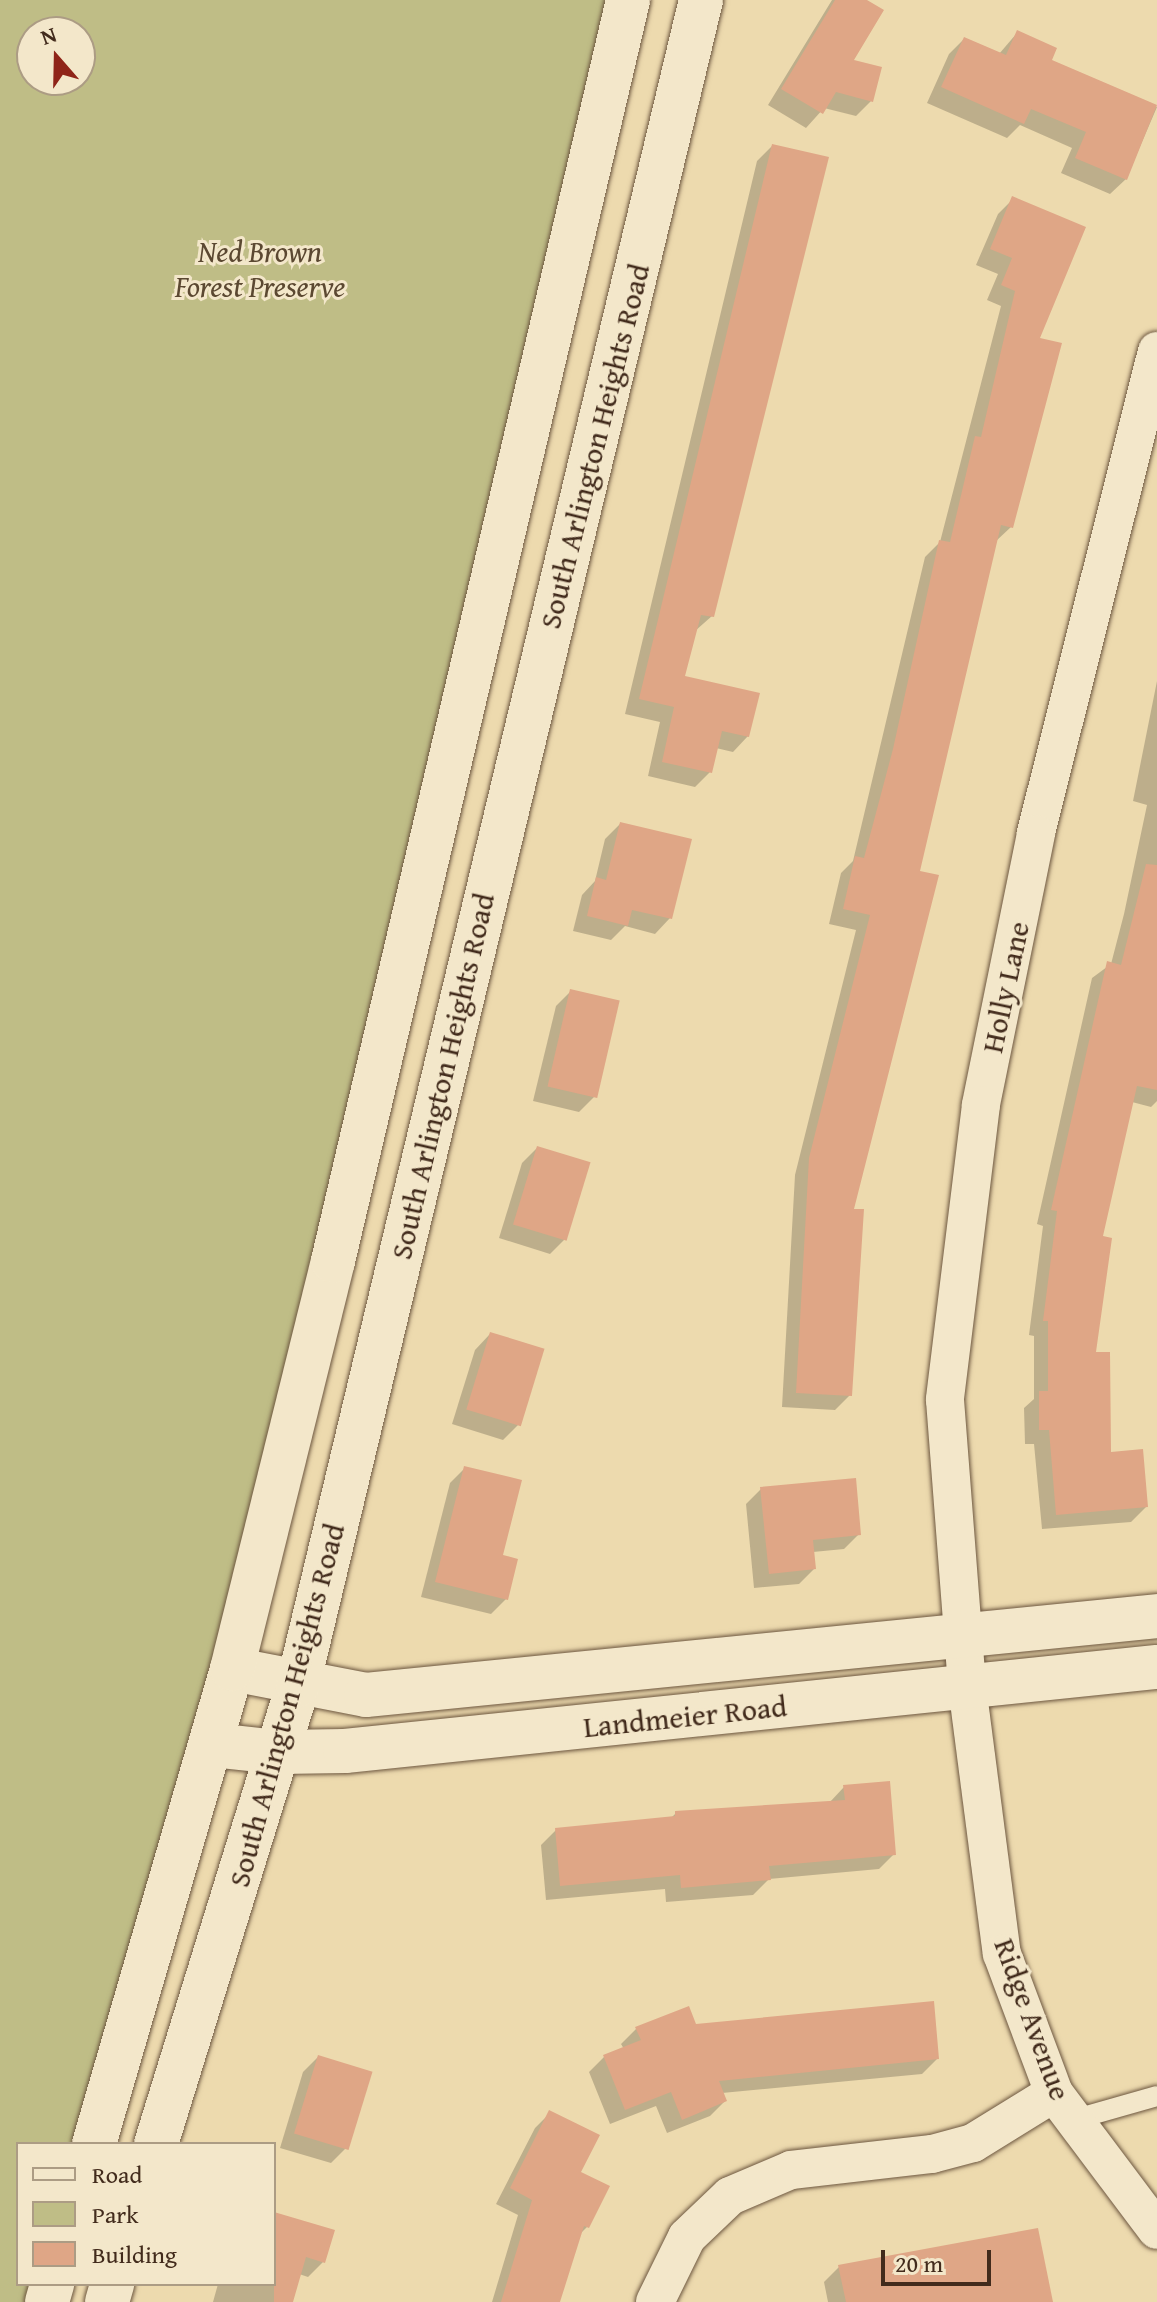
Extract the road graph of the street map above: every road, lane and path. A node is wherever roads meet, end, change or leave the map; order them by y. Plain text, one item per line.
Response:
1 (628, 0) edge
2 (701, 0) edge
3 (1157, 351) edge
4 (1157, 1616) edge
5 (962, 1636) junction
6 (1157, 1667) edge
7 (232, 1669) junction
8 (298, 1685) junction
9 (967, 1686) junction
10 (213, 1745) junction
11 (279, 1752) junction
12 (1157, 2096) edge
13 (1064, 2106) junction
14 (95, 2142) edge
15 (157, 2142) edge
16 (1157, 2230) edge
17 (655, 2302) edge

1 - 7 main road, South Arlington Heights Road
2 - 8 main road, South Arlington Heights Road
3 - 5 street, Holly Lane
4 - 5 main road, Landmeier Road
5 - 8 main road, Landmeier Road
5 - 9 street, Ridge Avenue
6 - 9 main road, Landmeier Road
7 - 8 main road, Landmeier Road
7 - 10 main road, South Arlington Heights Road
8 - 11 main road, South Arlington Heights Road
9 - 11 main road, Landmeier Road
9 - 13 street, Ridge Avenue
10 - 11 main road, Landmeier Road
10 - 14 main road, South Arlington Heights Road
11 - 15 main road, South Arlington Heights Road
12 - 13 lane
13 - 16 street, Ridge Avenue
13 - 17 street

